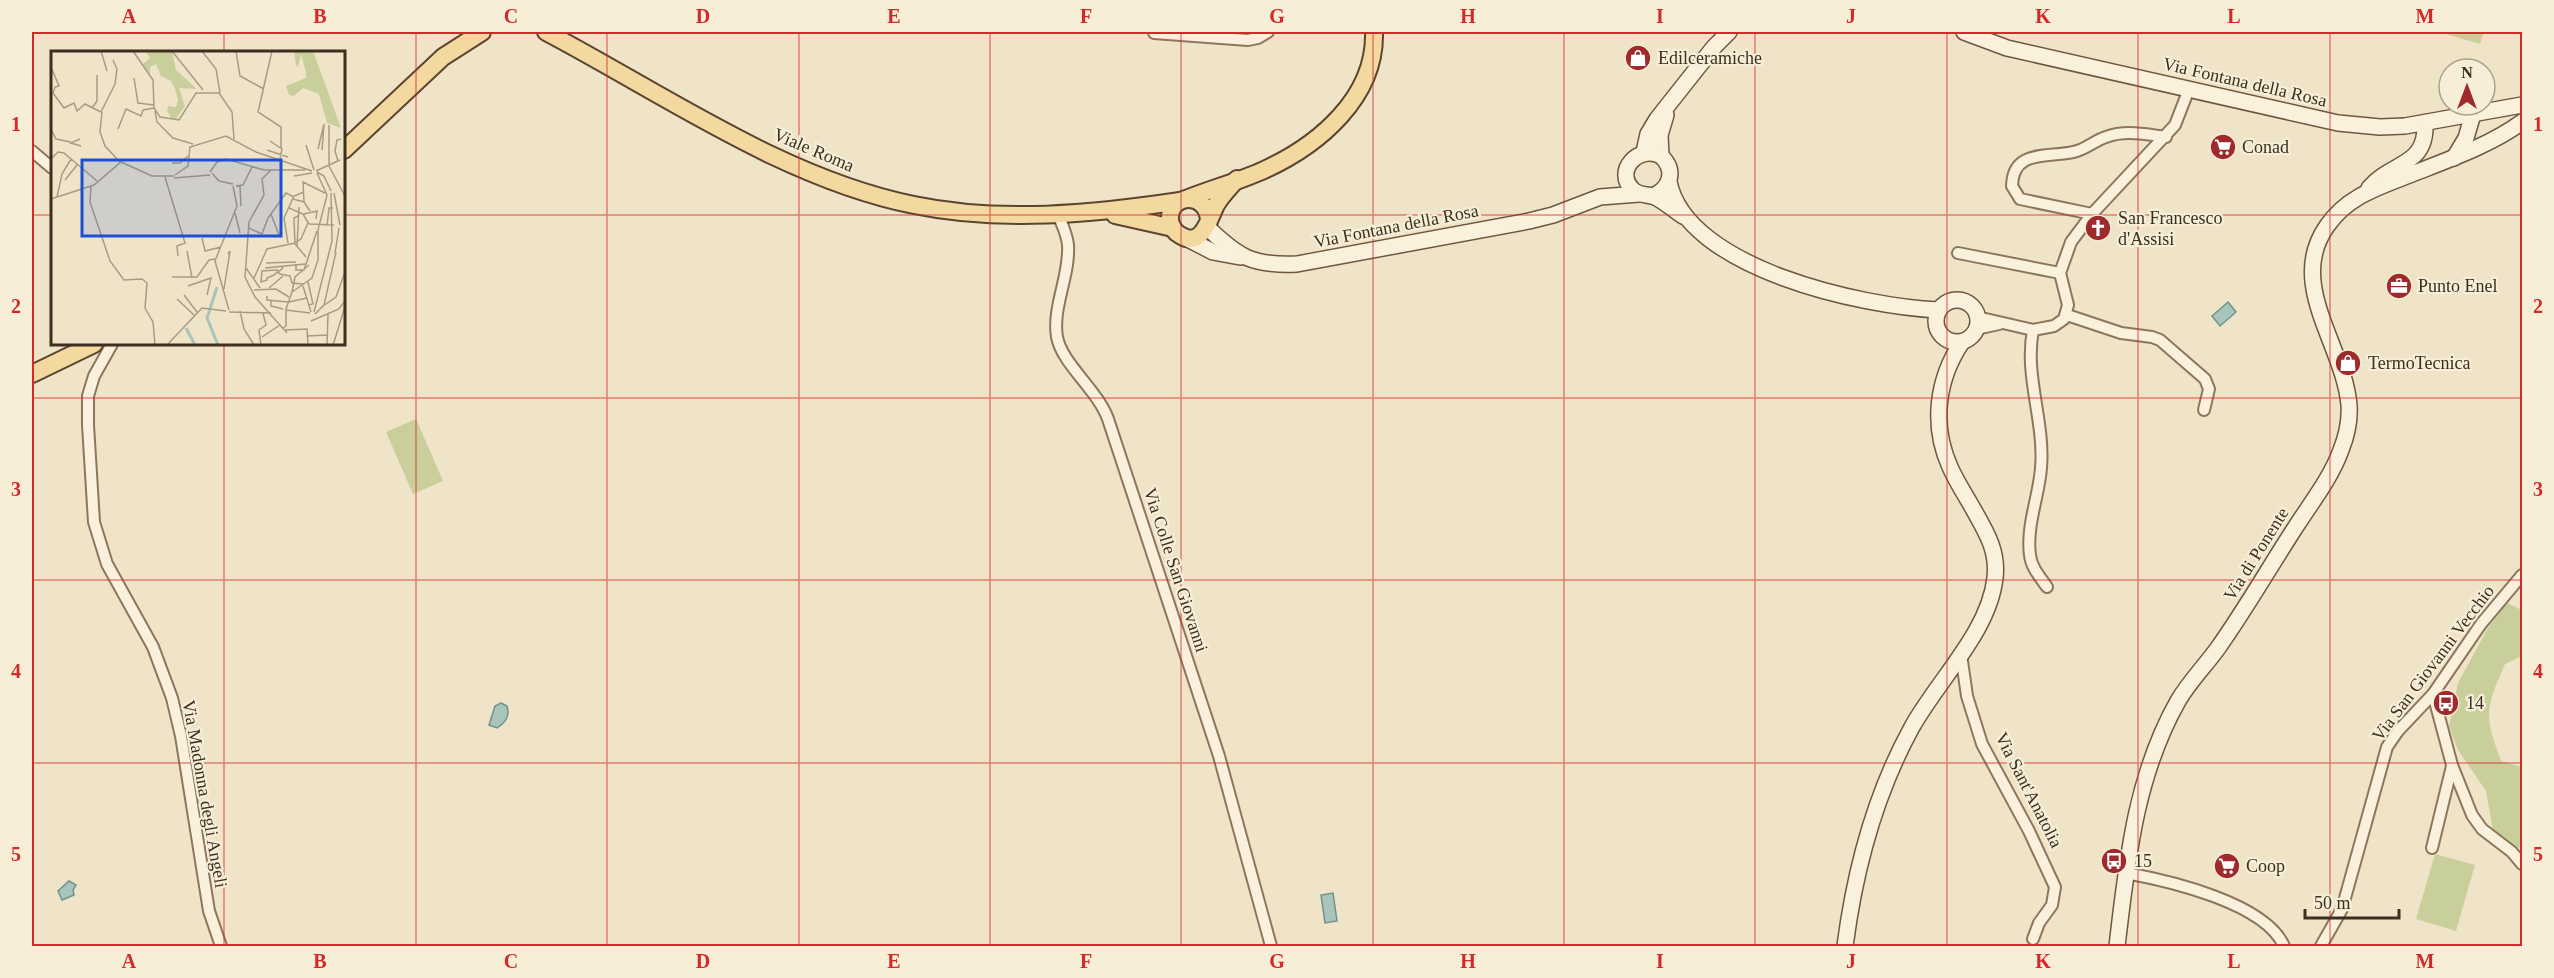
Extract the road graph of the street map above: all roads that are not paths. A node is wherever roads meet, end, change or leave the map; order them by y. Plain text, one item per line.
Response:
1 (482, 32) edge
2 (546, 32) edge
3 (1268, 32) edge
4 (1374, 32) edge
5 (1729, 32) edge
6 (1964, 32) edge
7 (1154, 33) dead end
8 (2189, 89) junction
9 (2523, 105) edge
10 (1669, 106) junction
11 (2497, 110) edge
12 (2457, 117) edge
13 (2472, 117) edge
14 (2523, 122) edge
15 (2425, 123) junction
16 (2166, 136) junction
17 (345, 149) edge
18 (32, 151) edge
19 (1644, 152) junction
20 (1661, 156) junction
21 (2454, 158) junction
22 (1629, 164) junction
23 (51, 167) edge
24 (1237, 179) junction
25 (1669, 182) junction
26 (2366, 192) junction
27 (1646, 195) junction
28 (1600, 197) junction
29 (1183, 200) junction
30 (1095, 212) junction
31 (1058, 214) junction
32 (2092, 214) junction
33 (1685, 217) junction
34 (1208, 224) junction
35 (1178, 233) junction
36 (1958, 253) dead end
37 (1243, 258) junction
38 (2060, 273) junction
39 (2067, 315) junction
40 (1977, 323) junction
41 (1939, 324) junction
42 (2033, 330) junction
43 (1962, 342) junction
44 (92, 345) edge
45 (111, 345) edge
46 (32, 374) edge
47 (1941, 385) junction
48 (2204, 410) dead end
49 (2523, 575) edge
50 (2047, 587) dead end
51 (1961, 654) junction
52 (2433, 694) junction
53 (2425, 704) junction
54 (2439, 720) junction
55 (2452, 765) junction
56 (2432, 848) dead end
57 (2523, 864) edge
58 (2126, 873) junction
59 (2033, 939) dead end
60 (221, 946) edge
61 (1271, 946) edge
62 (1845, 946) edge
63 (2117, 946) edge
64 (2284, 946) edge
65 (2321, 946) edge

1 - 17 main road
2 - 31 main road, Viale Roma
3 - 7 street
4 - 24 main road, Viale Roma
5 - 10 main road
6 - 8 main road, Via Fontana della Rosa
8 - 15 main road, Via Fontana della Rosa
8 - 16 street
9 - 11 main road, Via Fontana della Rosa
10 - 19 main road
10 - 20 main road
12 - 15 main road, Via Fontana della Rosa
13 - 21 main road
14 - 21 main road, Via di Ponente
15 - 26 main road, Via di Ponente
16 - 32 street
16 - 32 street
18 - 23 street
19 - 20 main road
19 - 22 main road
20 - 25 main road
21 - 26 main road, Via di Ponente
22 - 27 main road
22 - 28 main road, Via Fontana della Rosa
24 - 29 main road, Viale Roma
24 - 34 main road
25 - 27 main road
25 - 33 main road
26 - 58 main road, Via di Ponente
27 - 28 main road, Via Fontana della Rosa
27 - 33 main road
28 - 37 main road, Via Fontana della Rosa
29 - 30 main road, Viale Roma
29 - 34 main road
29 - 35 main road
30 - 31 main road, Viale Roma
30 - 35 main road, Viale Roma
31 - 61 street, Via Colle San Giovanni
32 - 38 street
33 - 41 main road
34 - 35 main road
34 - 37 main road
35 - 37 main road, Via Fontana della Rosa
36 - 38 street
38 - 39 street
39 - 42 street
39 - 48 street
40 - 41 main road
40 - 42 street
40 - 43 main road
41 - 43 main road
41 - 47 main road
42 - 50 street
43 - 47 main road
44 - 46 main road
45 - 60 street, Via Madonna degli Angeli
47 - 51 main road
49 - 52 street, Via San Giovanni Vecchio
51 - 59 street, Via Sant'Anatolia
51 - 62 main road
52 - 53 street, Via San Giovanni Vecchio
52 - 54 street
53 - 54 street
53 - 65 street, Via San Giovanni Vecchio
54 - 55 street
55 - 56 street
55 - 57 street
58 - 63 main road, Via di Ponente
58 - 64 street

